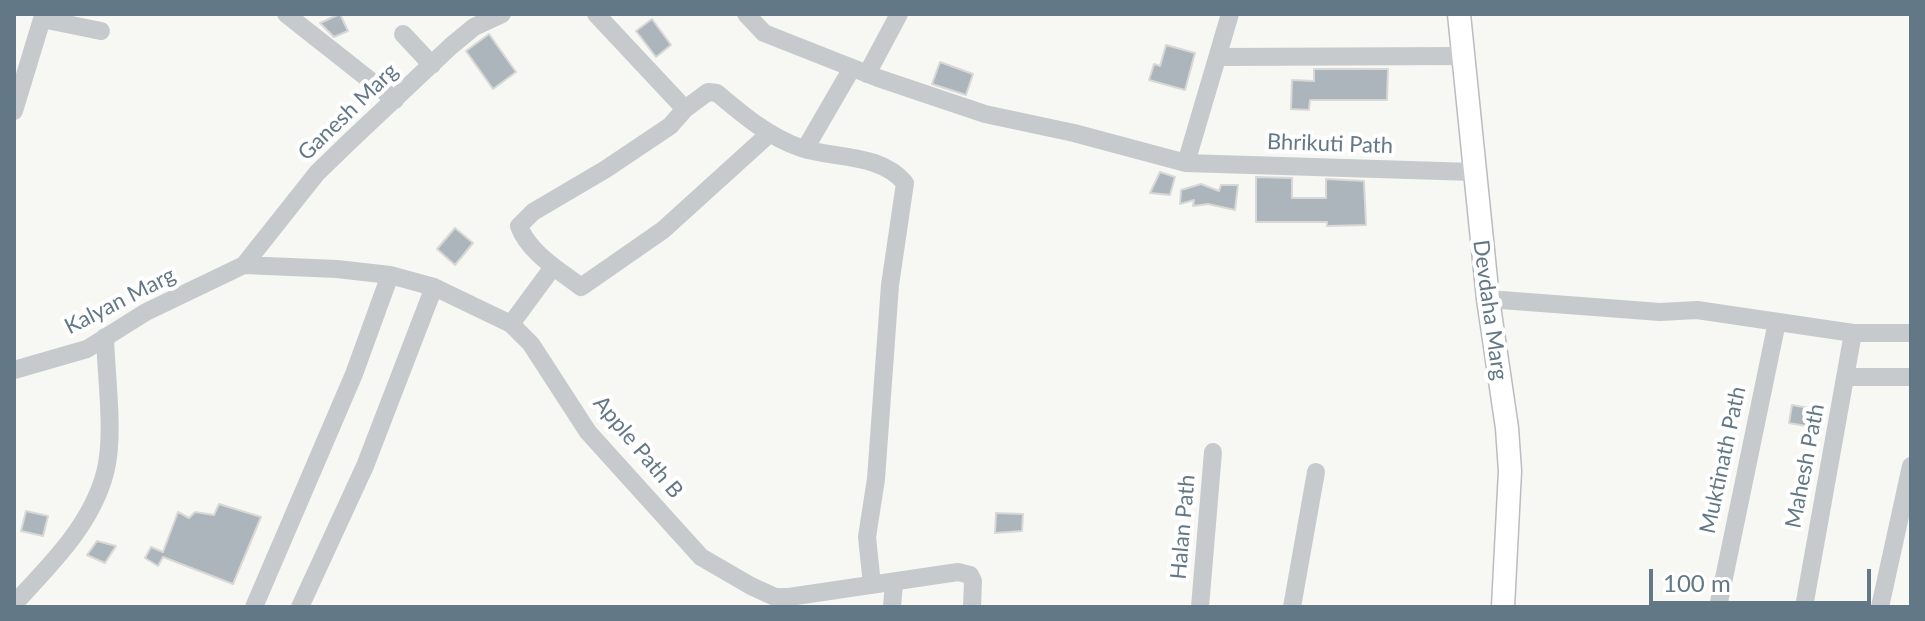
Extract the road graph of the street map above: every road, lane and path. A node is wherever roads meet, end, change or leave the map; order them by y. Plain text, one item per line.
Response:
1 (286, 14) edge
2 (502, 14) edge
3 (596, 14) edge
4 (746, 14) edge
5 (899, 14) edge
6 (1230, 14) edge
7 (1459, 14) edge
8 (42, 17) edge
9 (101, 31) dead end
10 (403, 34) dead end
11 (1463, 56) junction
12 (1219, 57) junction
13 (432, 65) junction
14 (860, 71) junction
15 (395, 100) junction
16 (685, 109) junction
17 (14, 111) edge
18 (769, 134) junction
19 (805, 149) junction
20 (1186, 163) junction
21 (1473, 172) junction
22 (244, 265) junction
23 (553, 267) junction
24 (390, 275) junction
25 (434, 287) junction
26 (1488, 299) junction
27 (1777, 322) junction
28 (511, 324) junction
29 (1853, 333) junction
30 (1911, 333) edge
31 (105, 337) junction
32 (14, 370) edge
33 (1847, 377) junction
34 (1911, 377) edge
35 (1213, 452) dead end
36 (1911, 466) edge
37 (1316, 472) dead end
38 (894, 583) junction
39 (872, 585) junction
40 (815, 600) edge
41 (14, 604) edge
42 (254, 607) edge
43 (300, 607) edge
44 (892, 607) edge
45 (972, 607) edge
46 (1200, 607) edge
47 (1292, 607) edge
48 (1503, 607) edge
49 (1718, 607) edge
50 (1804, 607) edge
51 (1880, 607) edge

1 - 15 street
2 - 13 street, Ganesh Marg
3 - 16 street
4 - 14 street, Bhrikuti Path
5 - 14 street
6 - 12 street
7 - 11 main road, Devdaha Marg
8 - 9 street
8 - 17 street
10 - 13 street
11 - 12 street
11 - 21 main road, Devdaha Marg
12 - 20 street
13 - 15 street, Ganesh Marg
14 - 19 street
14 - 20 street, Bhrikuti Path
15 - 22 street, Ganesh Marg
16 - 18 street
16 - 23 street
18 - 19 street
18 - 23 street
19 - 39 street
20 - 21 street, Bhrikuti Path
21 - 26 main road, Devdaha Marg
22 - 24 street, Apple Path B
22 - 31 street, Kalyan Marg
23 - 28 street
24 - 25 street, Apple Path B
24 - 42 street
25 - 28 street, Apple Path B
25 - 43 street
26 - 27 street
26 - 48 main road, Devdaha Marg
27 - 29 street
27 - 49 street, Muktinath Path
28 - 40 street, Apple Path B
29 - 30 street
29 - 33 street, Mahesh Path
31 - 32 street, Kalyan Marg
31 - 41 street
33 - 34 street
33 - 50 street, Mahesh Path
35 - 46 street, Halan Path
36 - 51 street
37 - 47 street
38 - 39 street, Apple Path B
38 - 44 street
38 - 45 street, Apple Path B
39 - 40 street, Apple Path B

